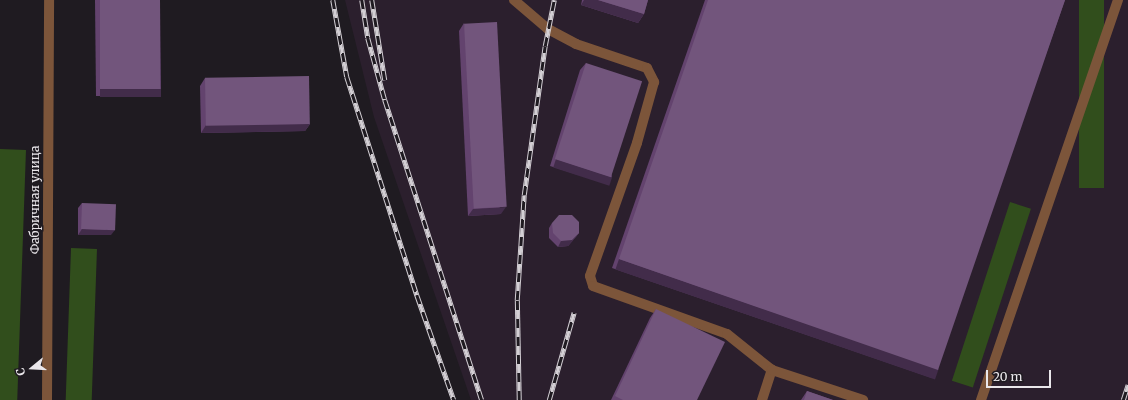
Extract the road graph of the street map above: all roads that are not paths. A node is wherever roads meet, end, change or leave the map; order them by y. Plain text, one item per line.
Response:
1 (48, 0) edge
2 (514, 0) edge
3 (1118, 0) edge
4 (772, 370) junction
5 (47, 400) edge
6 (762, 400) edge
7 (863, 400) edge
8 (981, 400) edge

1 - 5 street, Фабричная улица
2 - 4 street
3 - 8 street
4 - 6 street
4 - 7 street

